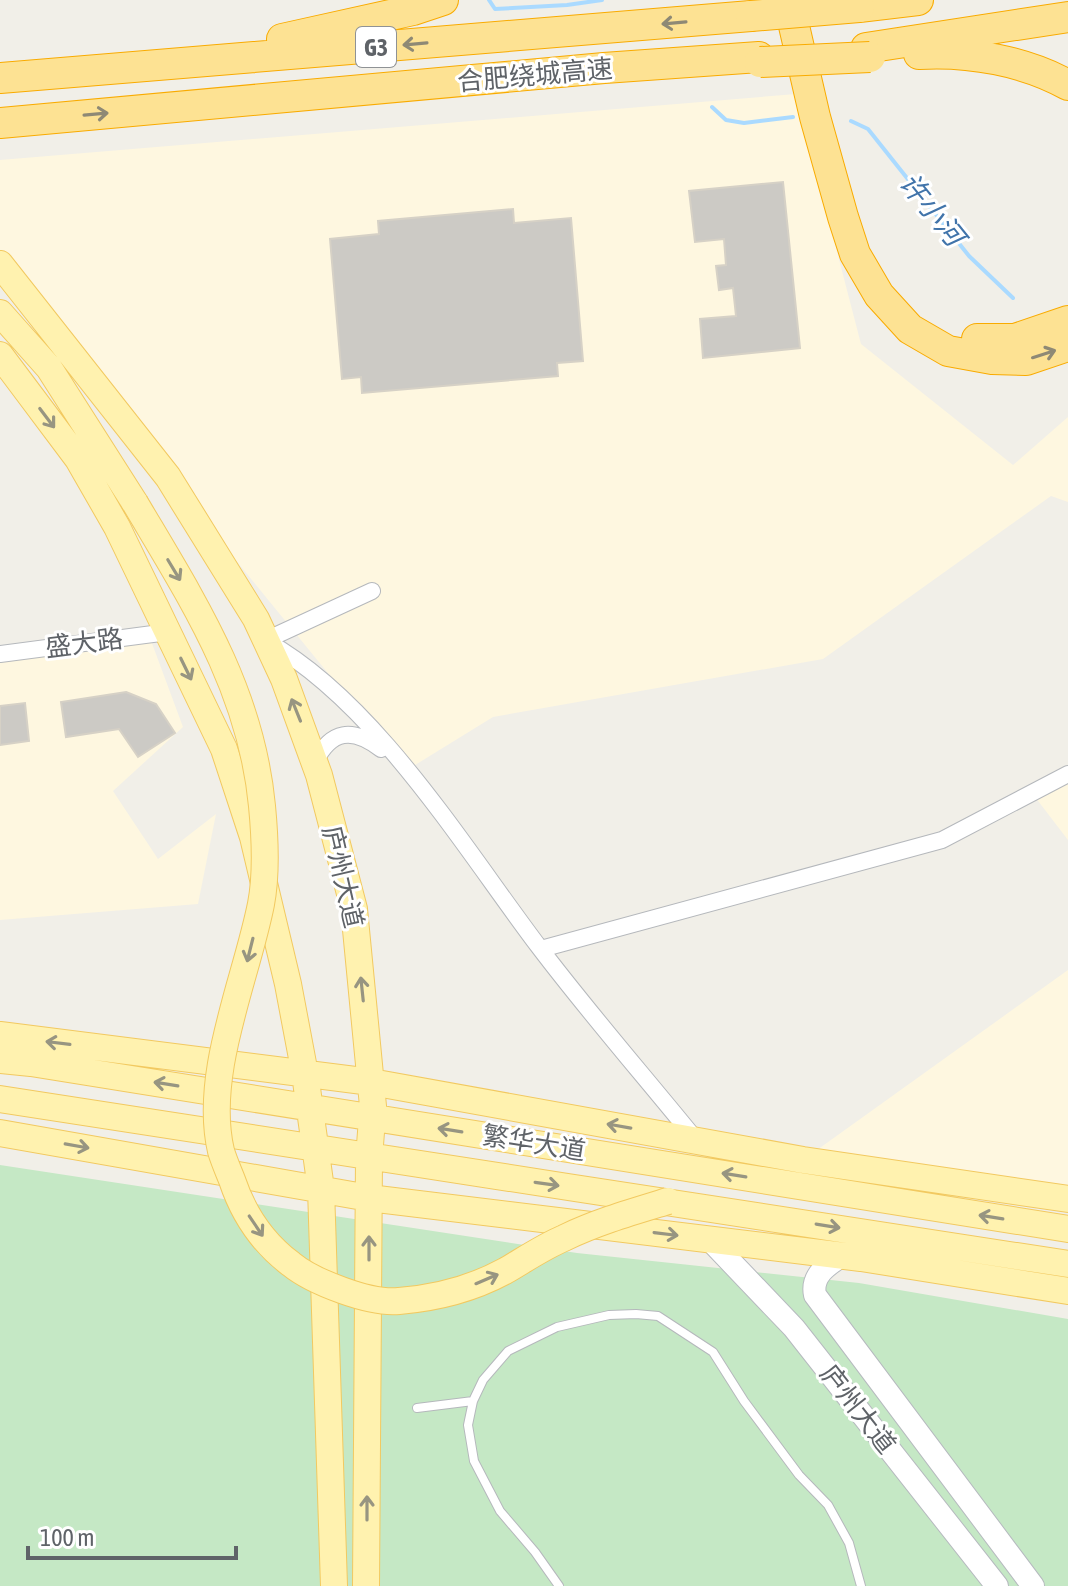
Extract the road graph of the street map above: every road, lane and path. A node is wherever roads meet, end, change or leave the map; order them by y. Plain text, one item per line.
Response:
1 (443, 0) edge
2 (788, 0) edge
3 (809, 0) edge
4 (918, 0) edge
5 (1068, 17) edge
6 (868, 53) junction
7 (0, 78) edge
8 (1068, 85) edge
9 (9, 122) edge
10 (0, 264) edge
11 (0, 313) edge
12 (1068, 321) edge
13 (1068, 346) edge
14 (0, 355) edge
15 (372, 591) dead end
16 (168, 632) junction
17 (266, 640) junction
18 (0, 654) edge
19 (315, 762) junction
20 (407, 770) junction
21 (1068, 774) edge
22 (541, 949) junction
23 (0, 1035) edge
24 (0, 1060) edge
25 (305, 1074) junction
26 (371, 1082) junction
27 (0, 1099) edge
28 (310, 1107) junction
29 (372, 1117) junction
30 (0, 1133) edge
31 (696, 1140) junction
32 (316, 1150) junction
33 (369, 1158) junction
34 (321, 1189) junction
35 (369, 1198) junction
36 (1068, 1199) edge
37 (668, 1201) junction
38 (1068, 1229) edge
39 (710, 1240) junction
40 (841, 1256) junction
41 (1068, 1264) edge
42 (1068, 1291) edge
43 (473, 1401) junction
44 (417, 1408) dead end
45 (334, 1586) edge
46 (366, 1586) edge
47 (559, 1586) edge
48 (861, 1586) edge
49 (997, 1586) edge
50 (1033, 1586) edge

1 - 7 highway
2 -> 13 highway
3 - 12 highway
4 -> 7 highway, 合肥绕城高速 / G3, bridge
5 - 6 highway, 合肥绕城高速 / G3
6 - 8 highway
9 -> 6 highway, 合肥绕城高速 / G3, bridge
10 - 17 main road, 庐州大道
11 -> 37 main road, bridge
14 -> 16 main road
15 - 17 street
16 - 18 street, 盛大路
16 -> 25 main road
19 -> 17 main road, 庐州大道
17 - 20 street
19 - 20 street
26 -> 19 main road, 庐州大道
20 - 22 street
21 - 22 street
22 - 31 street
25 -> 23 main road
28 -> 24 main road, 繁华大道
25 - 26 main road
25 - 28 main road
26 - 29 main road, 庐州大道
31 -> 26 main road
27 - 32 main road, 繁华大道
28 - 29 main road, 繁华大道
28 - 32 main road
29 - 33 main road, 庐州大道
38 -> 29 main road, 繁华大道
30 -> 34 main road
31 - 36 main road
32 - 33 main road, 繁华大道
32 - 34 main road
33 - 35 main road, 庐州大道
33 -> 37 main road, 繁华大道
34 - 35 main road
34 - 45 main road
35 -> 39 main road
46 -> 35 main road, 庐州大道
37 -> 41 main road, 繁华大道
39 - 40 main road
39 - 49 street, 庐州大道
40 - 42 main road
40 - 50 street, 庐州大道
43 - 44 lane
43 - 47 lane
43 - 48 lane

